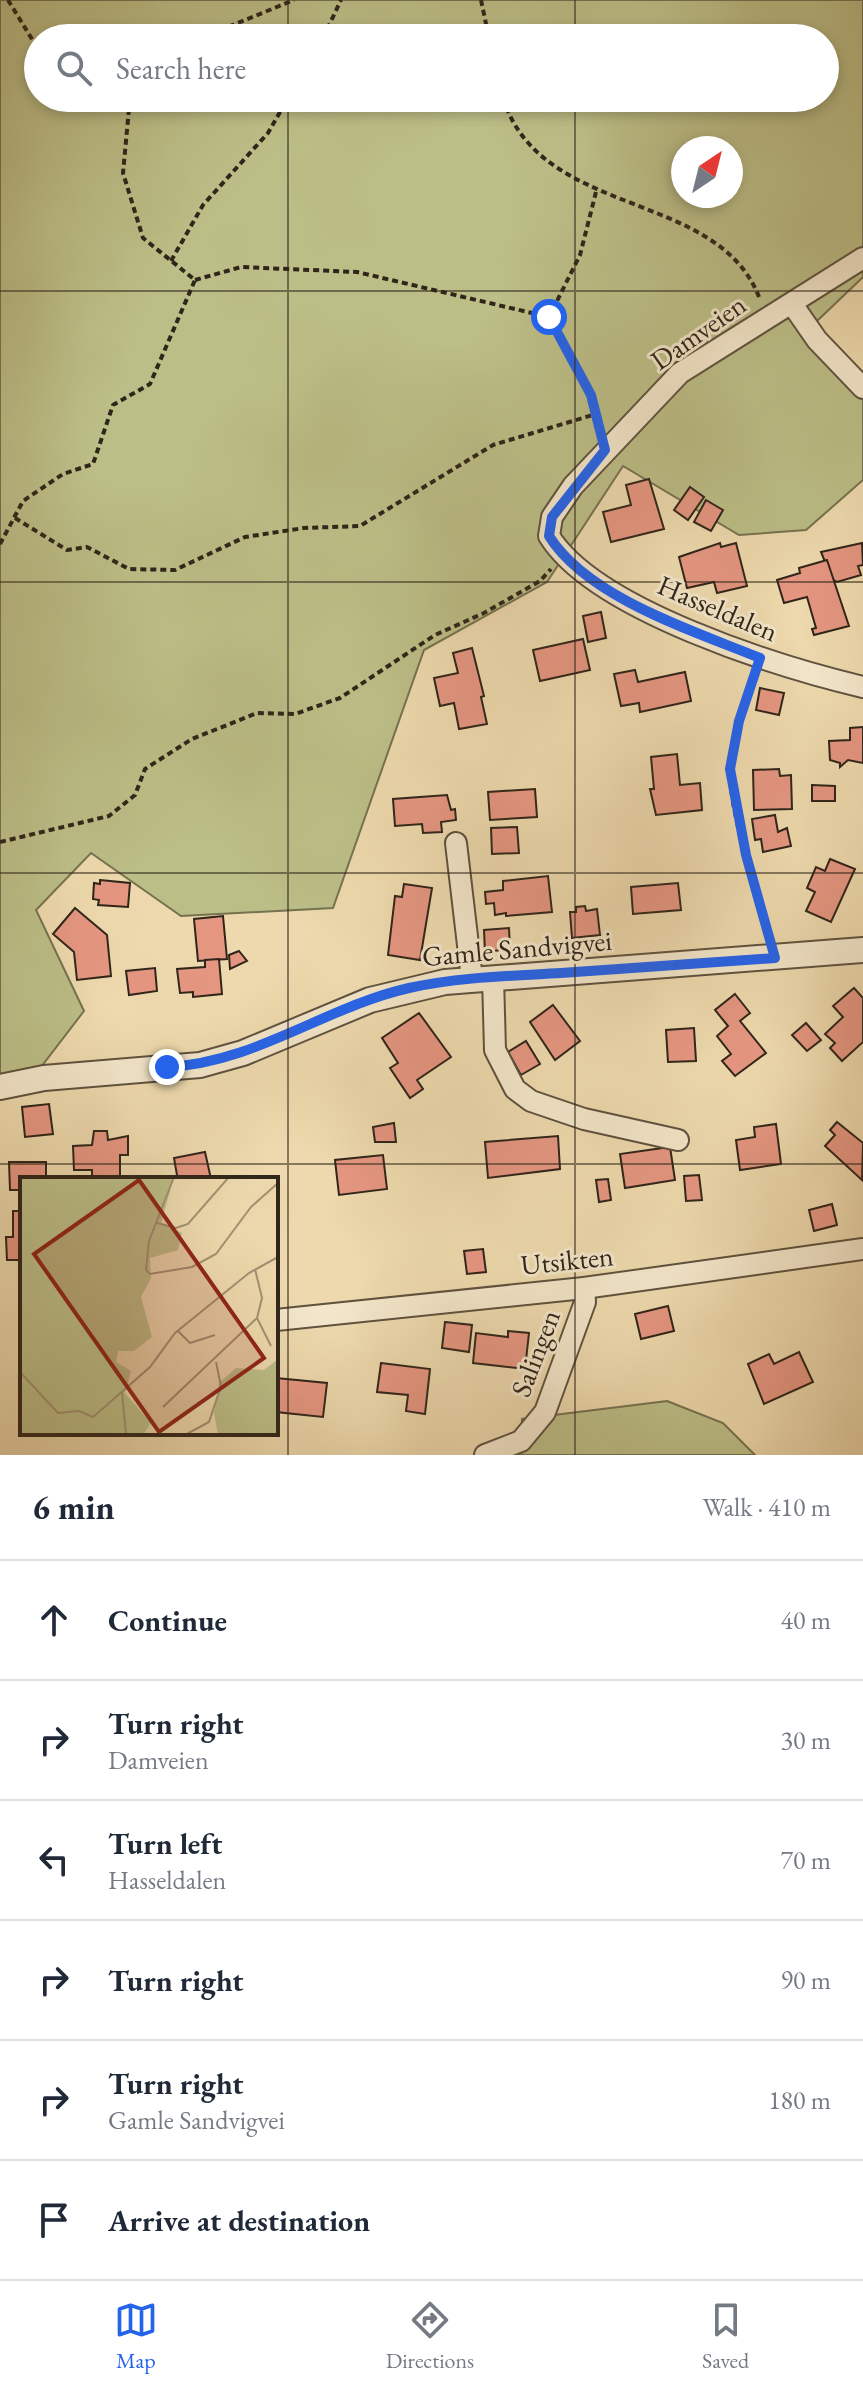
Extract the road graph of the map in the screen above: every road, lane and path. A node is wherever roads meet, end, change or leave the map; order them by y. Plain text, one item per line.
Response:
1 (8, 0) edge
2 (294, 0) edge
3 (341, 0) edge
4 (481, 0) edge
5 (235, 24) edge
6 (330, 24) edge
7 (486, 24) edge
8 (24, 26) edge
9 (129, 112) edge
10 (280, 112) edge
11 (509, 112) edge
12 (596, 192) junction
13 (863, 258) edge
14 (171, 261) junction
15 (195, 280) junction
16 (792, 304) junction
17 (549, 317) junction
18 (767, 318) junction
19 (863, 388) edge
20 (596, 414) junction
21 (605, 450) junction
22 (15, 518) junction
23 (0, 544) edge
24 (562, 556) junction
25 (760, 658) junction
26 (863, 687) edge
27 (0, 842) edge
28 (456, 843) dead end
29 (863, 950) edge
30 (775, 958) junction
31 (482, 978) junction
32 (0, 1087) edge
33 (678, 1140) dead end
34 (863, 1249) edge
35 (584, 1288) junction
36 (278, 1320) edge
37 (485, 1455) edge

1 - 8 path
2 - 5 path
3 - 6 path
4 - 7 path
9 - 14 path
10 - 14 path
11 - 12 path
12 - 17 path
12 - 18 path
13 - 16 street, Damveien
14 - 15 path
15 - 17 path
15 - 22 path
16 - 18 street, Damveien
16 - 19 street
17 - 20 path
18 - 21 street, Damveien
20 - 21 path
20 - 22 path
21 - 24 street, Damveien
22 - 23 path
24 - 25 street, Hasseldalen
24 - 27 path
25 - 26 street, Hasseldalen
25 - 30 path
28 - 31 street
29 - 30 street, Gamle Sandvigvei
30 - 31 street, Gamle Sandvigvei
31 - 32 street, Gamle Sandvigvei
31 - 33 street
34 - 35 street, Utsikten
35 - 36 street, Utsikten
35 - 37 street, Salingen

